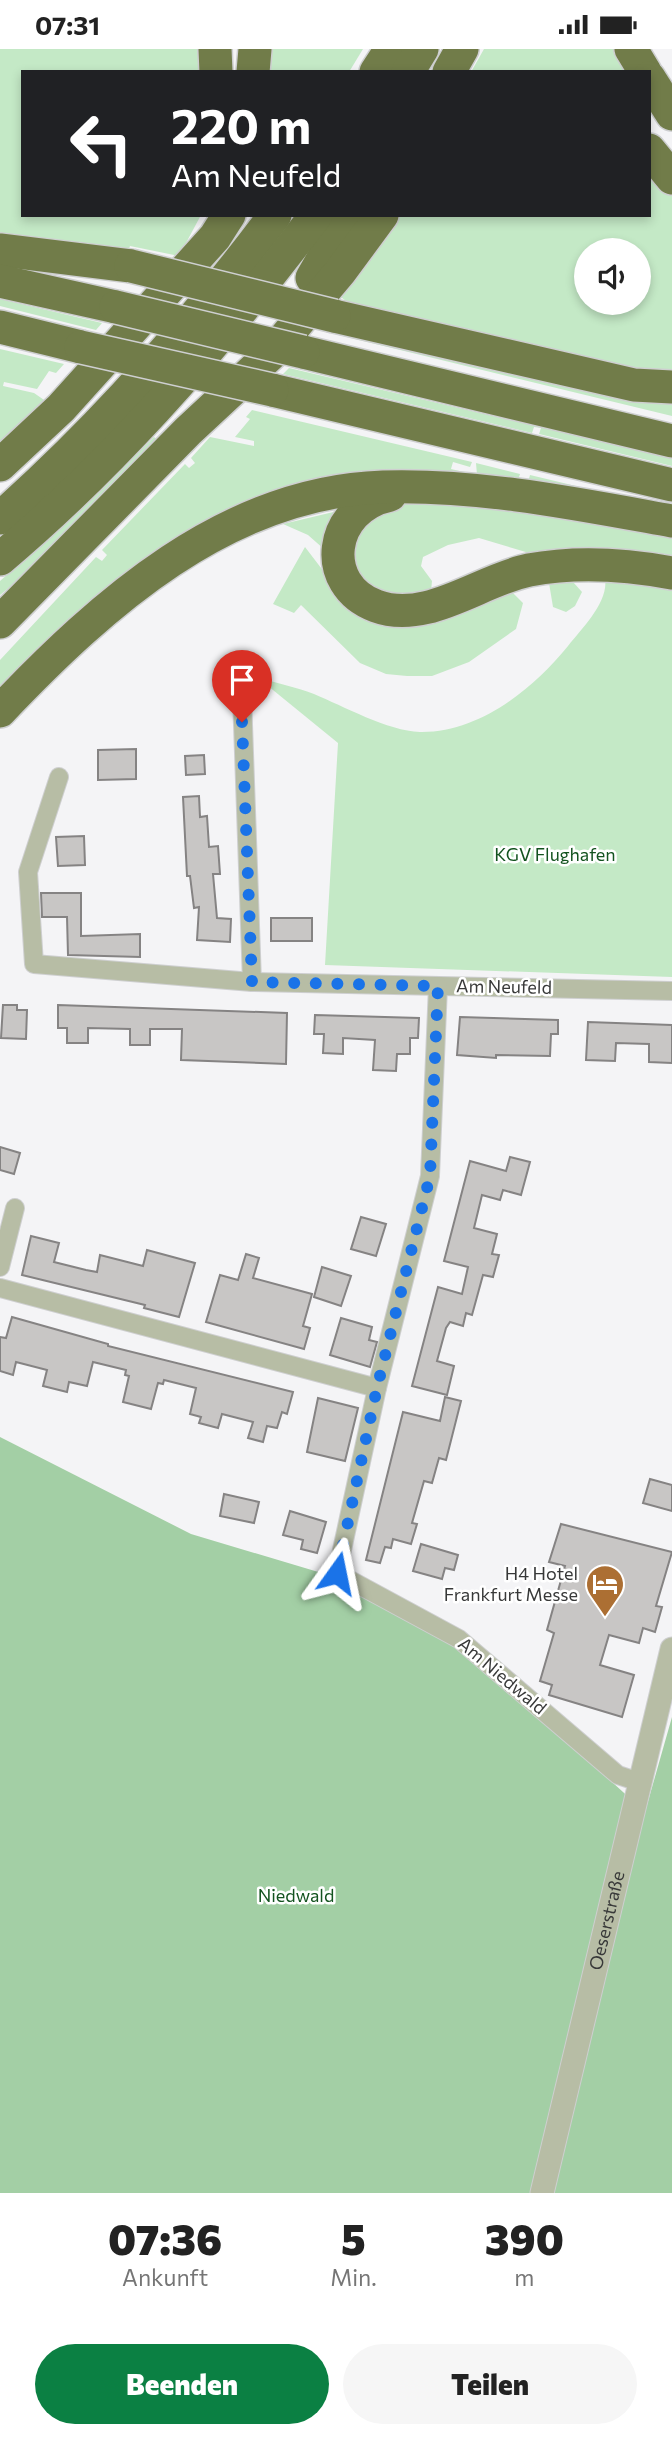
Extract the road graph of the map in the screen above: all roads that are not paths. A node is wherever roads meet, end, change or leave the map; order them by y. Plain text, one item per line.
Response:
1 (215, 49) edge
2 (254, 49) edge
3 (391, 49) edge
4 (422, 49) edge
5 (430, 49) edge
6 (462, 49) edge
7 (631, 49) edge
8 (216, 70) edge
9 (253, 70) edge
10 (377, 70) edge
11 (409, 70) edge
12 (422, 70) edge
13 (450, 70) edge
14 (644, 70) edge
15 (651, 81) edge
16 (672, 114) edge
17 (651, 152) edge
18 (672, 178) edge
19 (211, 217) edge
20 (228, 217) edge
21 (273, 217) edge
22 (314, 217) edge
23 (347, 217) edge
24 (362, 217) edge
25 (381, 217) edge
26 (0, 250) edge
27 (0, 281) edge
28 (176, 282) junction
29 (290, 313) junction
30 (0, 327) edge
31 (672, 387) edge
32 (188, 431) junction
33 (672, 441) edge
34 (0, 465) edge
35 (672, 485) edge
36 (421, 489) junction
37 (0, 518) edge
38 (672, 521) edge
39 (0, 559) edge
40 (672, 573) edge
41 (0, 622) edge
42 (242, 696) dead end
43 (0, 711) edge
44 (59, 777) dead end
45 (252, 982) junction
46 (438, 986) junction
47 (672, 991) edge
48 (15, 1208) dead end
49 (0, 1267) edge
50 (0, 1288) edge
51 (377, 1388) junction
52 (672, 1649) edge
53 (639, 1782) junction
54 (541, 2193) edge

1 - 8 highway
2 - 9 highway
3 - 10 highway
4 - 11 highway
5 - 12 highway
6 - 13 highway
7 - 14 highway
15 - 16 highway
17 - 18 highway
19 - 28 highway
20 - 28 highway
21 - 37 highway
22 - 39 highway
23 - 29 highway
24 - 29 highway
25 - 32 highway
26 - 31 highway, bridge
27 - 33 highway, bridge
28 - 34 highway
29 - 32 highway
30 - 35 highway, bridge
32 - 41 highway
36 - 38 highway
36 - 40 highway
36 - 43 highway
42 - 45 street
44 - 45 street, Am Neufeld
45 - 46 street, Am Neufeld
46 - 47 street, Am Neufeld
46 - 51 street, Am Niedwald
48 - 49 street
50 - 51 street
51 - 53 street, Am Niedwald
52 - 53 street, Oeserstraße
53 - 54 street, Oeserstraße

